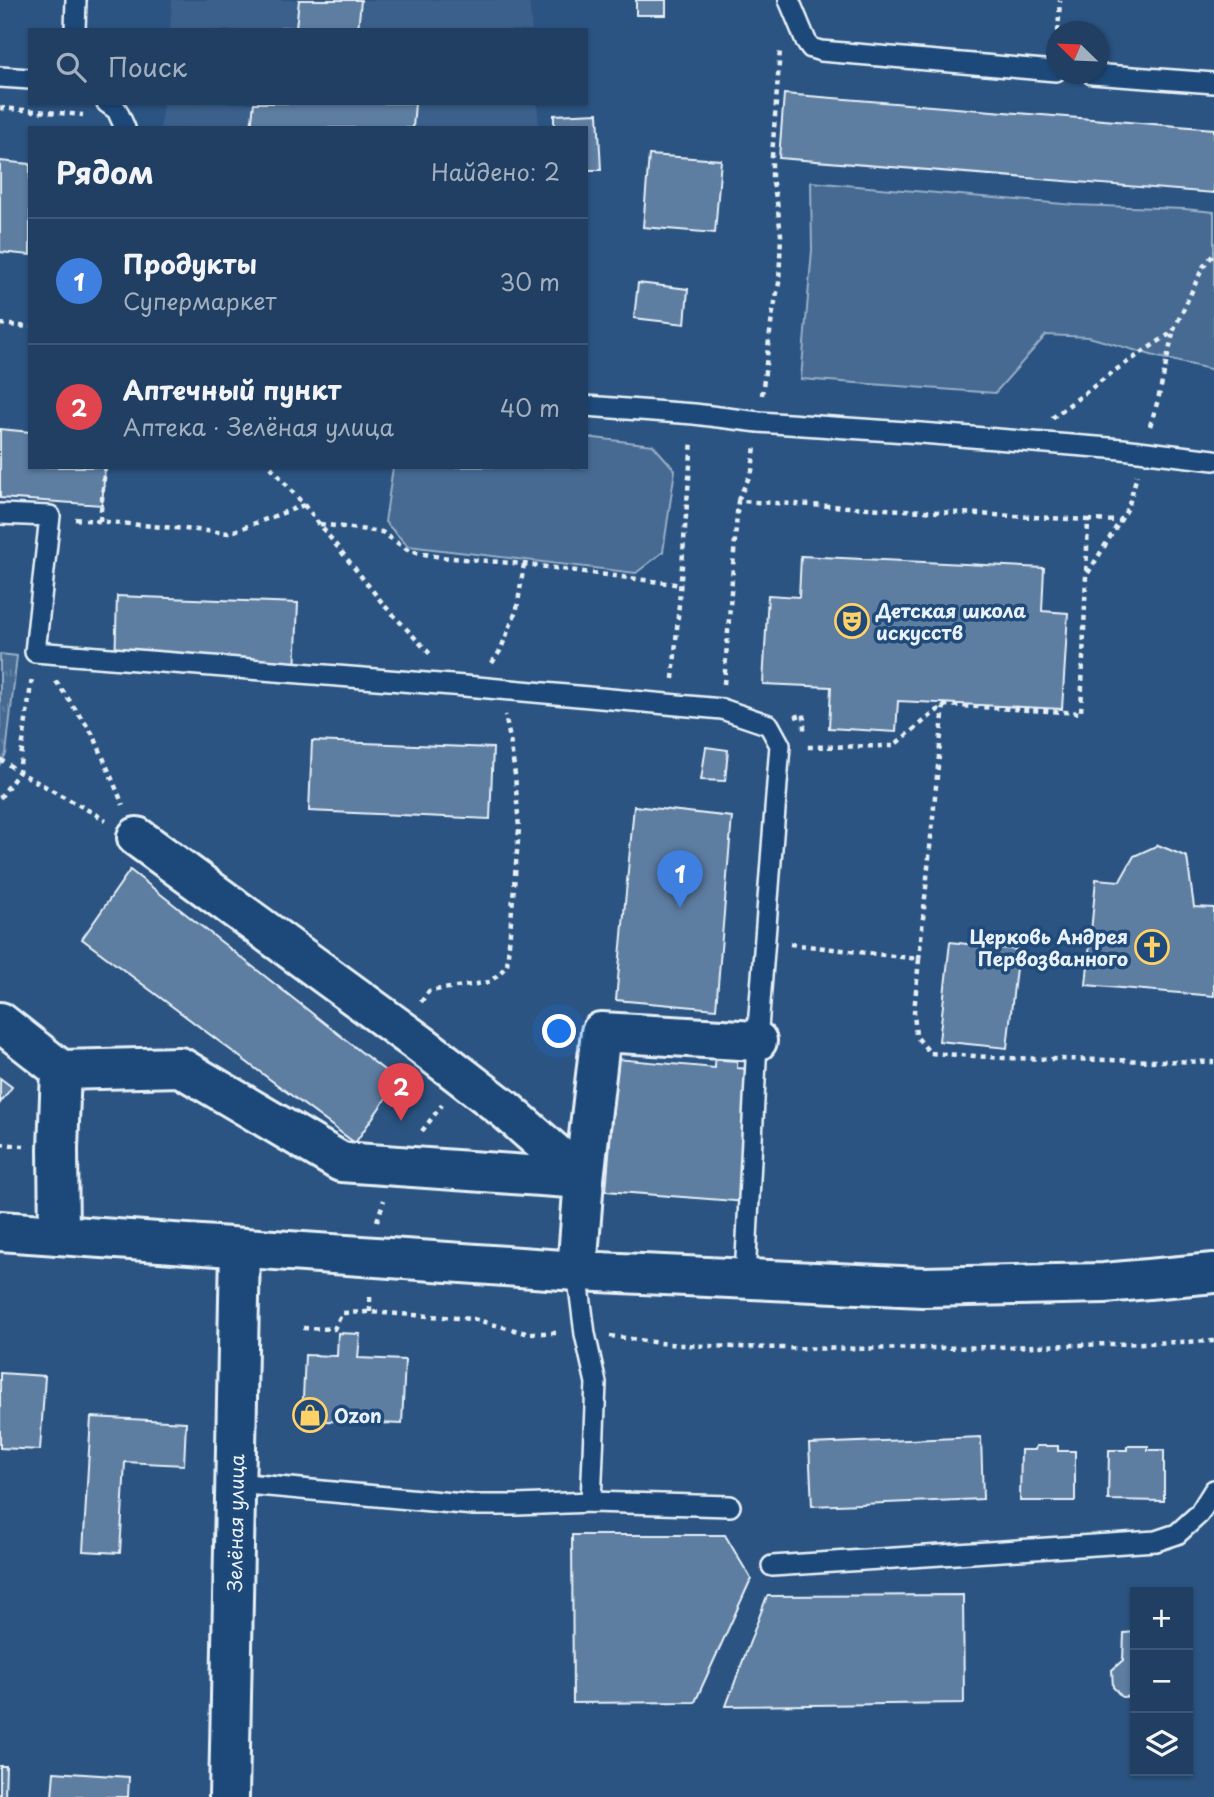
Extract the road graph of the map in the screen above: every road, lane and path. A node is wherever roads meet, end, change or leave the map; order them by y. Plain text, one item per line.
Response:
1 (76, 0) edge
2 (789, 0) edge
3 (1060, 0) edge
4 (1059, 21) edge
5 (75, 28) edge
6 (781, 39) dead end
7 (1046, 70) edge
8 (1109, 75) edge
9 (0, 77) edge
10 (28, 79) edge
11 (1214, 83) edge
12 (110, 105) edge
13 (0, 107) edge
14 (93, 118) dead end
15 (124, 126) edge
16 (1214, 254) edge
17 (0, 324) edge
18 (28, 327) edge
19 (1173, 332) junction
20 (588, 406) edge
21 (694, 414) junction
22 (759, 422) junction
23 (1024, 442) junction
24 (1142, 452) junction
25 (1214, 460) edge
26 (105, 469) edge
27 (273, 469) edge
28 (738, 501) junction
29 (304, 505) junction
30 (0, 514) edge
31 (50, 516) junction
32 (1088, 520) junction
33 (100, 521) junction
34 (1120, 521) junction
35 (319, 524) junction
36 (524, 564) junction
37 (1087, 576) junction
38 (682, 584) junction
39 (35, 652) junction
40 (477, 687) junction
41 (670, 704) junction
42 (944, 705) junction
43 (722, 709) junction
44 (769, 725) junction
45 (0, 759) edge
46 (19, 772) junction
47 (0, 798) edge
48 (137, 837) junction
49 (764, 942) junction
50 (919, 958) junction
51 (0, 1022) edge
52 (399, 1029) junction
53 (757, 1041) junction
54 (1214, 1062) edge
55 (61, 1070) junction
56 (584, 1179) junction
57 (0, 1231) edge
58 (59, 1235) junction
59 (240, 1249) junction
60 (578, 1271) junction
61 (1214, 1273) edge
62 (746, 1278) junction
63 (303, 1328) dead end
64 (585, 1334) junction
65 (1214, 1341) edge
66 (236, 1483) junction
67 (1214, 1490) edge
68 (591, 1502) junction
69 (730, 1506) dead end
70 (772, 1566) dead end
71 (229, 1797) edge

1 - 5 lane
2 - 7 lane
3 - 4 path
6 - 22 path
8 - 11 lane
9 - 10 lane
12 - 15 lane
13 - 14 path
16 - 19 path
17 - 18 path
19 - 23 path
19 - 24 path
20 - 21 lane
21 - 22 lane
21 - 38 path
22 - 23 lane
22 - 28 path
23 - 24 lane
24 - 25 lane
24 - 34 path
26 - 33 path
27 - 29 path
28 - 32 path
28 - 43 path
29 - 33 path
29 - 35 path
30 - 31 lane
31 - 33 path
31 - 39 lane
32 - 34 path
32 - 37 path
34 - 37 path
35 - 36 path
35 - 40 path
36 - 38 path
36 - 40 path
37 - 42 path
38 - 41 path
39 - 40 lane
39 - 46 path
39 - 48 path
40 - 41 lane
40 - 52 path
41 - 43 lane
42 - 44 path
42 - 50 path
43 - 44 lane
44 - 49 lane
45 - 46 path
46 - 47 path
46 - 48 path
48 - 52 street
49 - 50 path
49 - 53 lane
50 - 54 path
51 - 55 street
52 - 56 street
53 - 56 street
53 - 62 lane
55 - 56 street
55 - 58 street
56 - 60 street
57 - 58 street
58 - 59 street
59 - 60 street
59 - 66 street, Зелёная улица
60 - 62 street
60 - 64 lane
61 - 62 street
63 - 64 path
64 - 65 path
64 - 68 lane
66 - 68 lane
66 - 71 street, Зелёная улица
67 - 70 lane
68 - 69 lane

